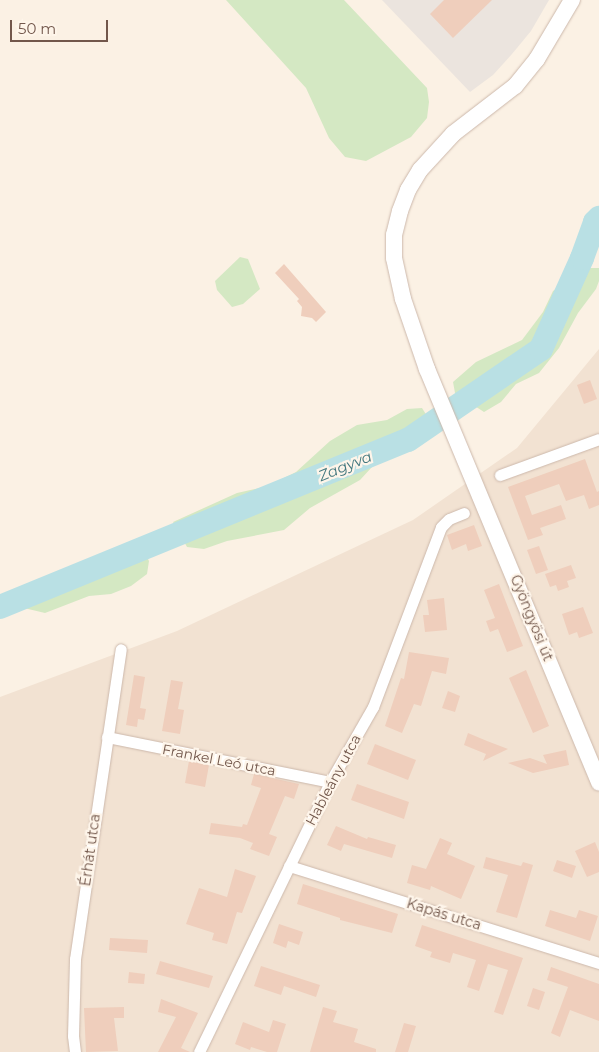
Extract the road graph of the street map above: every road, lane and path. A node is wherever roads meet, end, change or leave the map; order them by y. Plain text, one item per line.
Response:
1 (572, 0) edge
2 (599, 439) edge
3 (500, 475) dead end
4 (464, 513) dead end
5 (121, 649) dead end
6 (107, 737) junction
7 (330, 782) junction
8 (599, 783) edge
9 (289, 866) junction
10 (599, 963) edge
11 (202, 1051) edge
12 (76, 1052) edge

1 - 8 street, Gyöngyösi út
2 - 3 street
4 - 7 street, Hableány utca
5 - 6 street, Érhát utca
6 - 7 street, Frankel Leó utca
6 - 12 street, Érhát utca
7 - 9 street, Hableány utca
9 - 10 street, Kapás utca
9 - 11 street, Hableány utca

